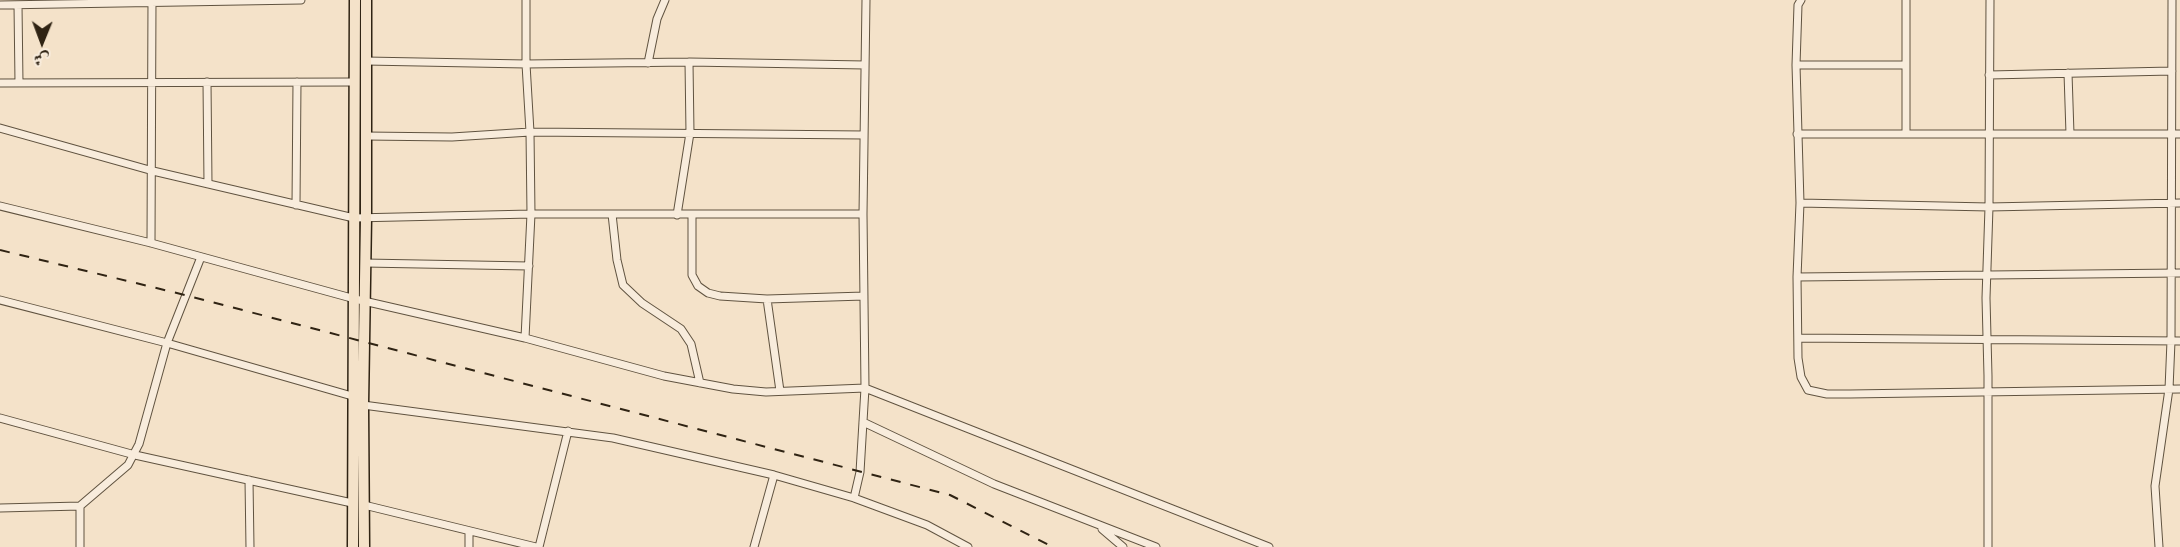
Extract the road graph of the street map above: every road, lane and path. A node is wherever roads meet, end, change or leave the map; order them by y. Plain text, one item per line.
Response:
1 (301, 0) edge
2 (355, 0) edge
3 (366, 0) edge
4 (526, 0) edge
5 (665, 0) edge
6 (866, 0) edge
7 (1801, 0) edge
8 (1906, 0) edge
9 (1990, 0) edge
10 (2172, 0) edge
11 (152, 1) edge
12 (37, 2) edge
13 (95, 2) edge
14 (0, 5) edge
15 (18, 5) junction
16 (366, 61) junction
17 (689, 62) junction
18 (648, 63) junction
19 (526, 64) junction
20 (865, 65) junction
21 (1797, 65) junction
22 (1905, 65) junction
23 (2172, 71) junction
24 (2068, 73) junction
25 (1989, 75) junction
26 (153, 82) junction
27 (207, 82) junction
28 (297, 82) junction
29 (354, 82) junction
30 (0, 83) edge
31 (19, 83) junction
32 (0, 128) edge
33 (530, 132) junction
34 (690, 133) junction
35 (1906, 133) junction
36 (1989, 133) junction
37 (1797, 134) junction
38 (2070, 134) junction
39 (2176, 134) edge
40 (864, 135) junction
41 (366, 136) junction
42 (153, 171) junction
43 (208, 184) junction
44 (2176, 202) edge
45 (1800, 203) junction
46 (296, 205) junction
47 (0, 206) edge
48 (1989, 207) junction
49 (531, 214) junction
50 (612, 214) junction
51 (863, 214) junction
52 (677, 215) junction
53 (692, 215) junction
54 (354, 218) junction
55 (366, 218) junction
56 (151, 243) junction
57 (201, 257) junction
58 (365, 264) junction
59 (529, 267) junction
60 (2176, 273) edge
61 (1987, 276) junction
62 (1797, 277) junction
63 (864, 296) junction
64 (767, 298) junction
65 (0, 300) edge
66 (360, 300) junction
67 (1798, 338) junction
68 (525, 339) junction
69 (1987, 340) junction
70 (2171, 341) junction
71 (2180, 341) edge
72 (167, 343) junction
73 (700, 383) junction
74 (865, 388) junction
75 (2169, 389) junction
76 (2180, 389) edge
77 (780, 391) junction
78 (1988, 392) junction
79 (352, 396) junction
80 (363, 405) junction
81 (0, 418) edge
82 (863, 422) junction
83 (568, 431) junction
84 (135, 455) junction
85 (774, 475) junction
86 (249, 480) junction
87 (854, 498) junction
88 (358, 504) junction
89 (80, 506) junction
90 (0, 508) edge
91 (1097, 525) junction
92 (469, 532) junction
93 (80, 547) edge
94 (250, 547) edge
95 (353, 547) edge
96 (364, 547) edge
97 (470, 547) edge
98 (538, 547) edge
99 (754, 547) edge
100 (968, 547) edge
101 (1123, 547) edge
102 (1156, 547) edge
103 (1269, 547) edge
104 (1988, 547) edge
105 (2159, 547) edge

1 - 11 street
2 - 29 main road
3 - 16 main road
4 - 19 street
5 - 18 street
6 - 20 street
7 - 21 street
8 - 22 street
9 - 25 street
10 - 23 street
11 - 13 street
11 - 26 street
12 - 13 street
12 - 15 street
14 - 15 street
15 - 31 street
16 - 19 street
16 - 41 main road
17 - 18 street
17 - 20 street
17 - 34 street
18 - 19 street
19 - 33 street
20 - 40 street
21 - 22 street
21 - 37 street
22 - 35 street
23 - 24 street
23 - 39 street
24 - 25 street
24 - 38 street
25 - 36 street
26 - 27 street
26 - 31 street
26 - 42 street
27 - 28 street
27 - 43 street
28 - 29 street
28 - 46 street
29 - 54 main road
30 - 31 street
32 - 42 street
33 - 34 street
33 - 41 street
33 - 49 street
34 - 40 street
34 - 52 street
35 - 36 street
35 - 37 street
36 - 38 street
36 - 48 street
37 - 45 street
38 - 39 street
39 - 44 street
40 - 51 street
41 - 55 main road
42 - 43 street
42 - 56 street
43 - 46 street
44 - 48 street
44 - 60 street
45 - 48 street
45 - 62 street
46 - 54 street
47 - 56 street
48 - 61 street
49 - 50 street
49 - 55 street
49 - 59 street
50 - 52 street
50 - 73 street
51 - 53 street
51 - 63 street
52 - 53 street
53 - 64 street
54 - 55 street
54 - 66 main road
55 - 58 main road
56 - 57 street
57 - 66 street
57 - 72 street
58 - 59 street
58 - 66 main road
59 - 68 street
60 - 61 street
60 - 70 street
61 - 62 street
61 - 69 street
62 - 67 street
63 - 64 street
63 - 74 street
64 - 77 street
65 - 72 street
66 - 68 street
66 - 79 main road
66 - 80 main road
67 - 69 street
67 - 78 street
68 - 73 street
69 - 70 street
69 - 78 street
70 - 71 street
70 - 75 street
72 - 79 street
72 - 84 street
73 - 77 street
74 - 77 street
74 - 82 street
74 - 103 street
75 - 76 street
75 - 78 street
75 - 105 street
78 - 104 street
79 - 88 main road
80 - 83 street
80 - 88 main road
81 - 84 street
82 - 87 street
82 - 91 street
83 - 85 street
83 - 98 street
84 - 86 street
84 - 89 street
85 - 87 street
85 - 99 street
86 - 88 street
86 - 94 street
87 - 100 street
88 - 92 street
88 - 95 main road
88 - 96 main road
89 - 90 street
89 - 93 street
91 - 101 street
91 - 102 street
92 - 97 street
92 - 98 street

